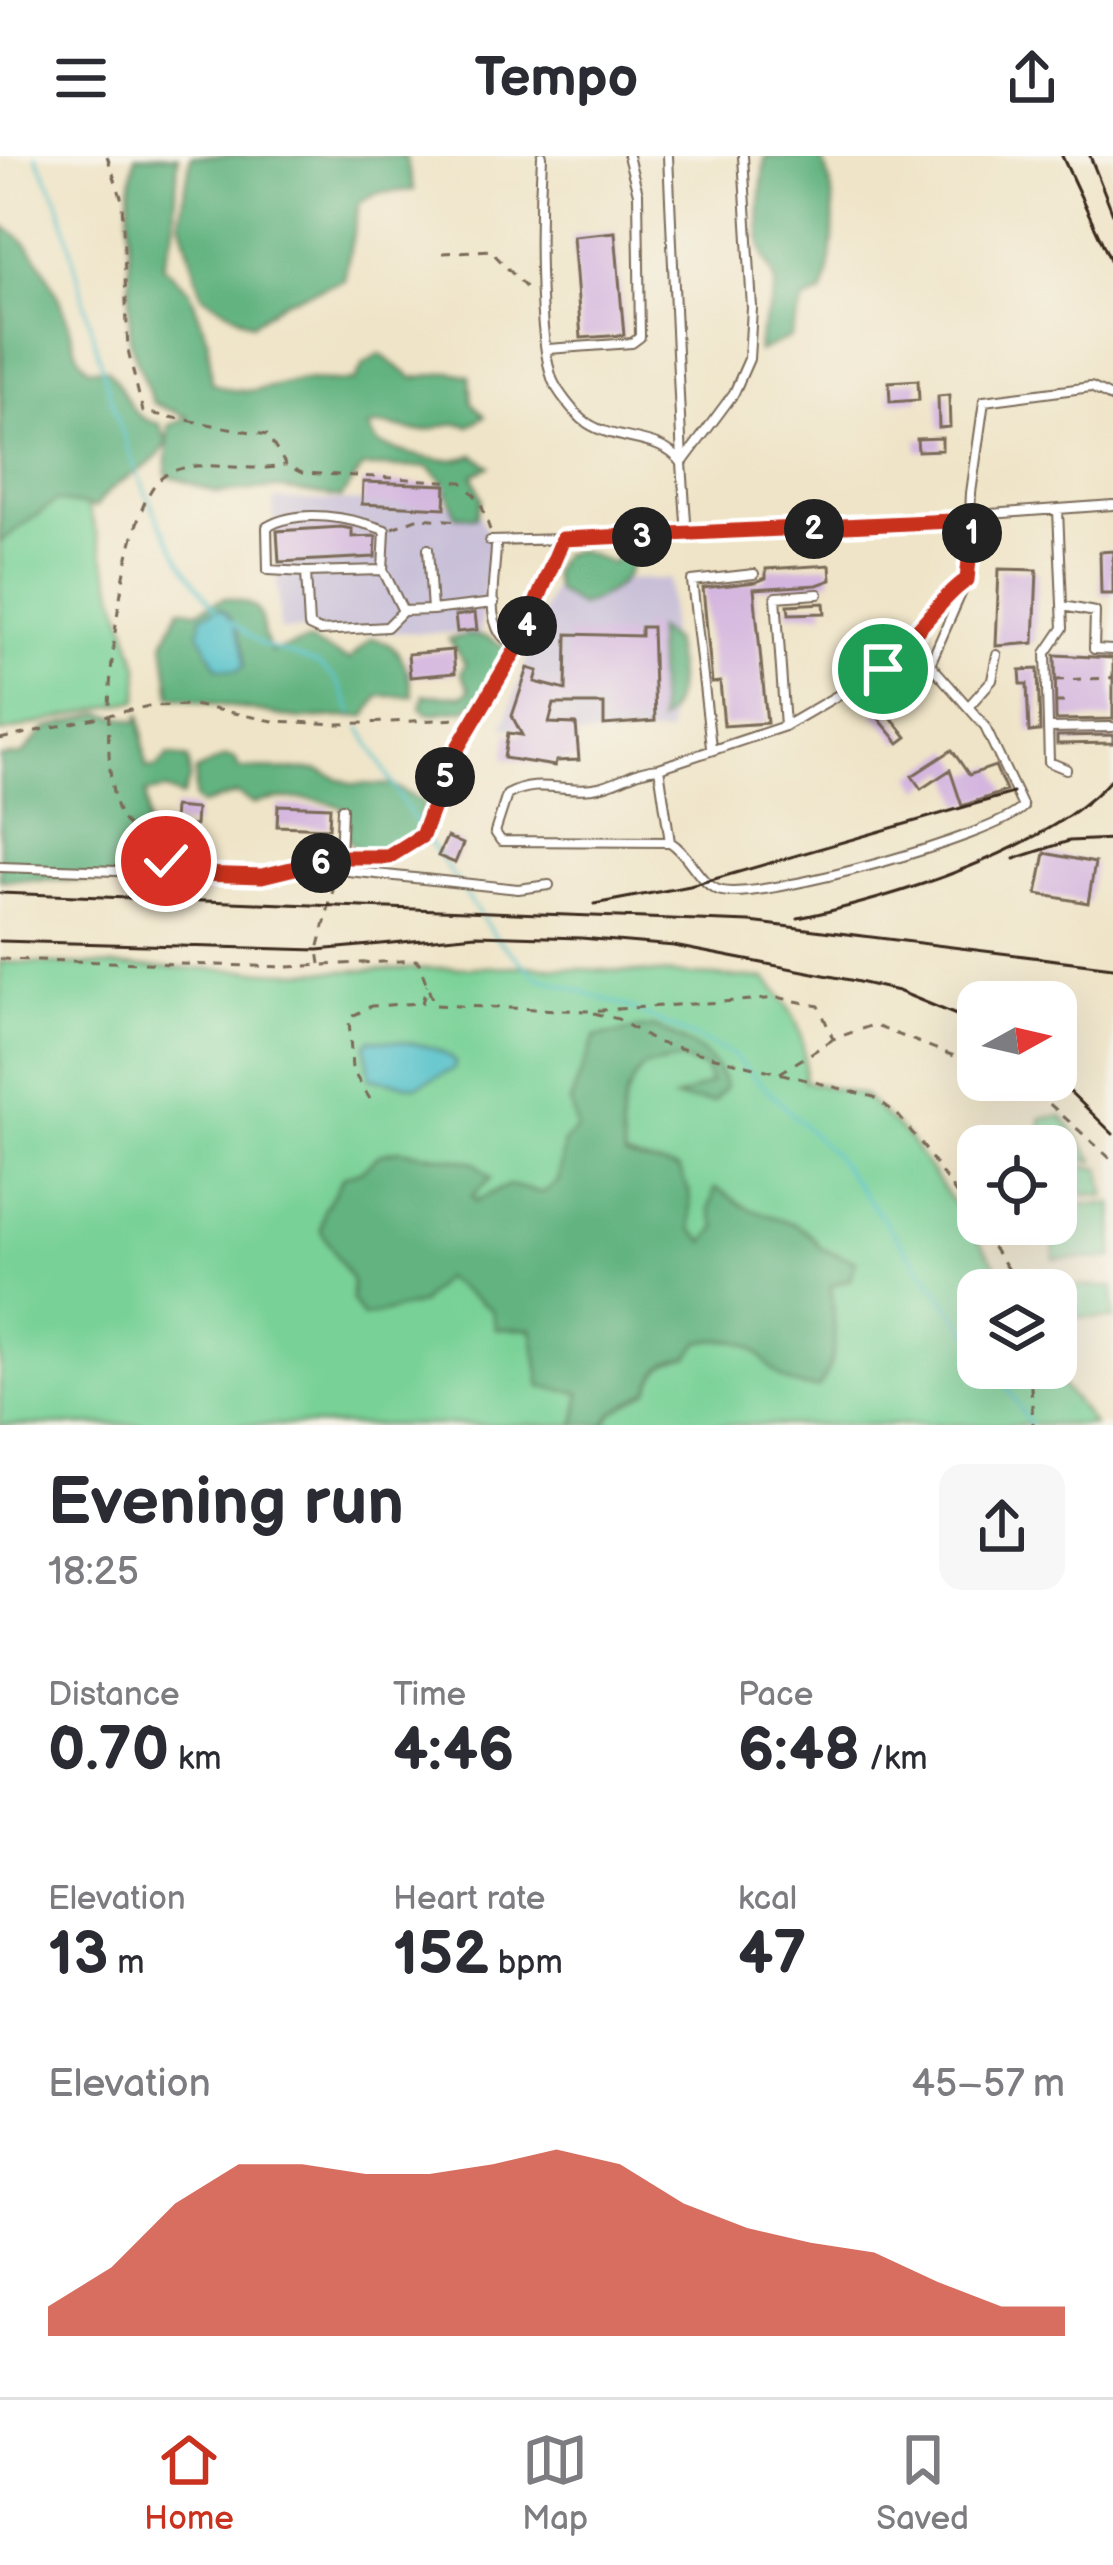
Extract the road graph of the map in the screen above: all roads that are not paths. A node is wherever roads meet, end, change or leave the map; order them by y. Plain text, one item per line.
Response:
1 (542, 156) edge
2 (628, 156) edge
3 (668, 156) edge
4 (743, 156) edge
5 (548, 349) junction
6 (1113, 398) edge
7 (682, 463) junction
8 (1113, 506) edge
9 (1058, 510) junction
10 (973, 520) junction
11 (687, 536) junction
12 (563, 539) junction
13 (428, 549) dead end
14 (382, 570) junction
15 (306, 572) junction
16 (754, 574) dead end
17 (967, 580) junction
18 (818, 594) dead end
19 (494, 603) junction
20 (1063, 606) junction
21 (432, 610) junction
22 (403, 611) junction
23 (529, 621) junction
24 (546, 631) dead end
25 (518, 646) junction
26 (1113, 650) edge
27 (997, 656) dead end
28 (968, 707) junction
29 (785, 726) junction
30 (1112, 727) edge
31 (1048, 728) junction
32 (710, 746) junction
33 (659, 768) junction
34 (1066, 769) dead end
35 (342, 808) dead end
36 (670, 842) junction
37 (340, 857) junction
38 (0, 867) edge
39 (549, 885) dead end

1 - 5 lane
2 - 5 lane
3 - 7 lane
4 - 7 lane
5 - 7 lane
6 - 10 lane
7 - 11 lane
8 - 9 lane
9 - 10 lane
9 - 20 lane
10 - 11 lane
10 - 17 lane
11 - 12 lane
12 - 19 lane
12 - 23 lane
13 - 21 lane
14 - 15 lane
14 - 15 lane
14 - 22 lane
15 - 22 lane
16 - 32 lane
17 - 28 lane
17 - 29 lane
18 - 29 lane
19 - 21 lane
19 - 25 lane
20 - 26 lane
20 - 31 lane
21 - 22 lane
23 - 24 lane
23 - 25 lane
25 - 37 lane
27 - 28 lane
28 - 36 lane
29 - 32 lane
30 - 31 lane
31 - 34 lane
32 - 33 lane
33 - 36 lane
33 - 36 lane
35 - 37 lane
37 - 38 lane
37 - 39 lane

